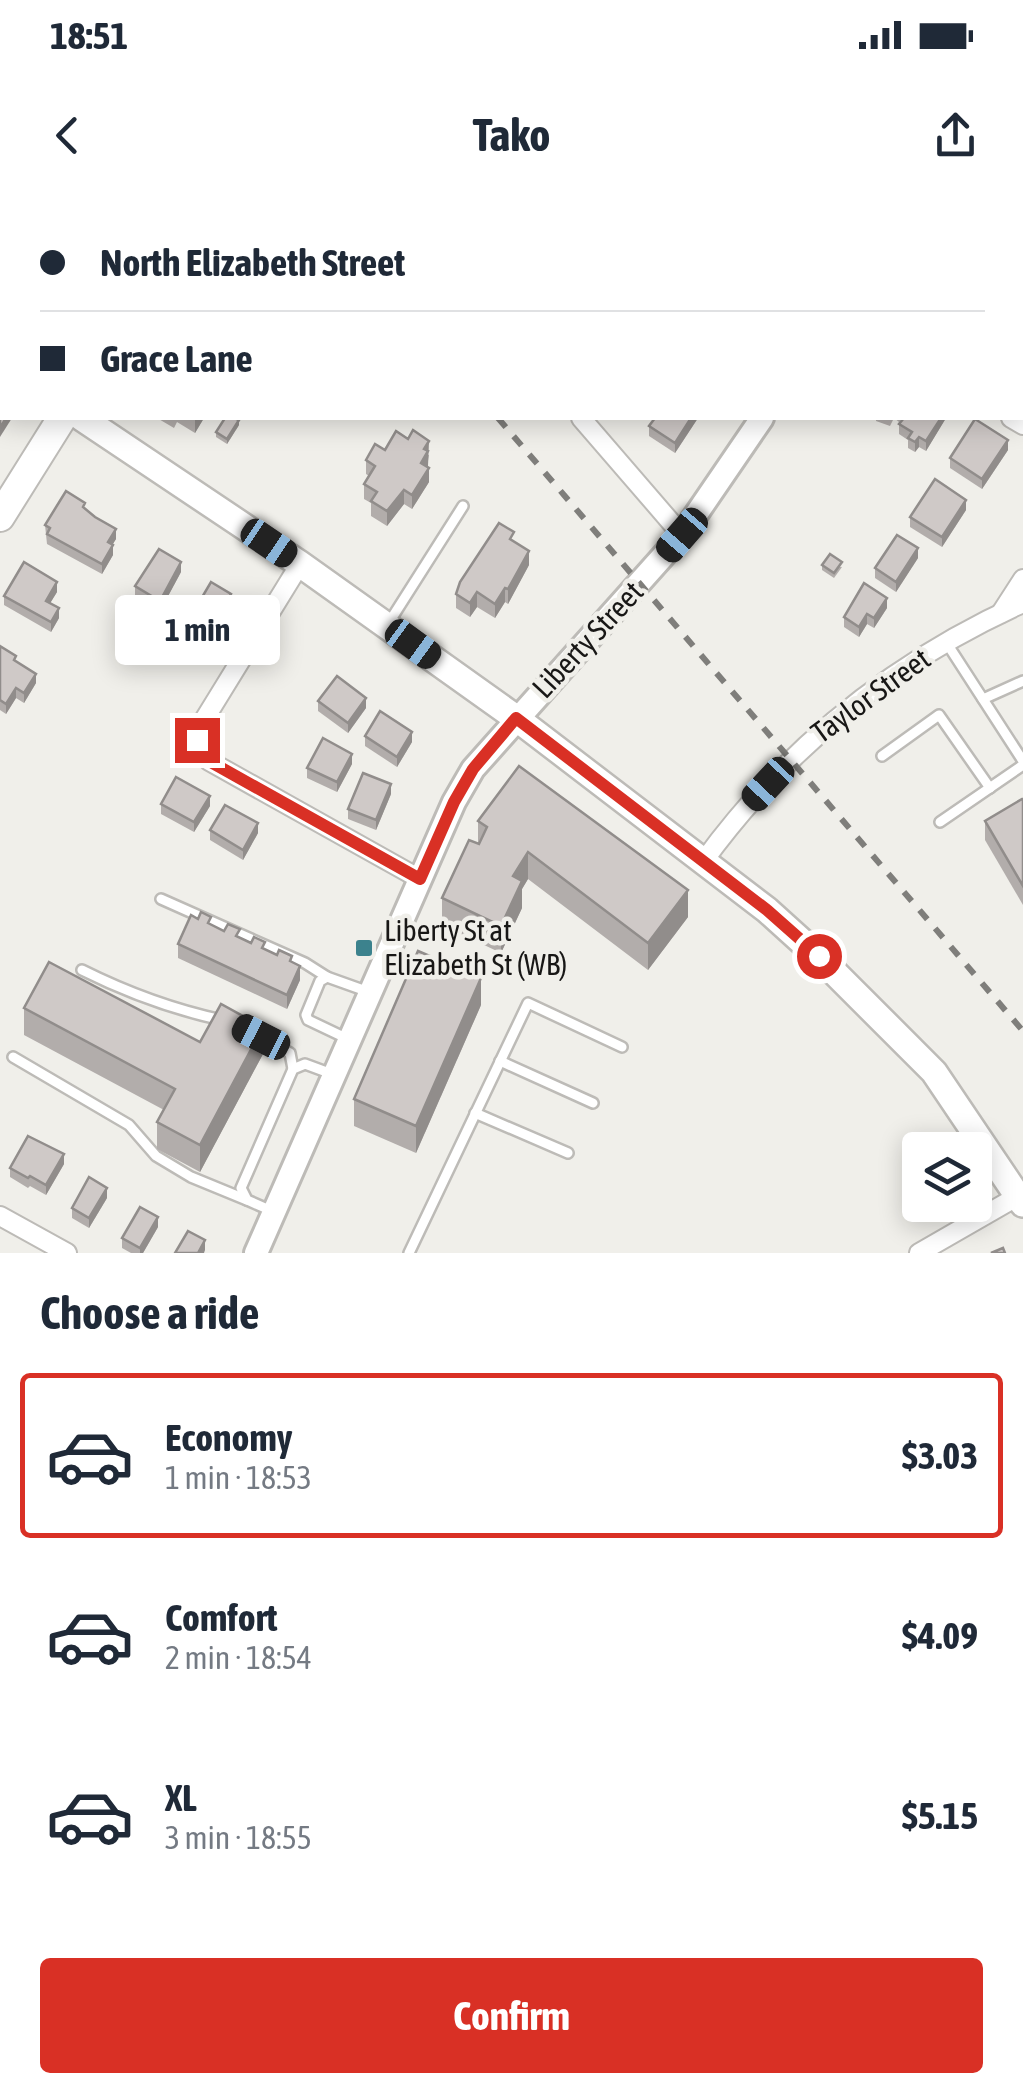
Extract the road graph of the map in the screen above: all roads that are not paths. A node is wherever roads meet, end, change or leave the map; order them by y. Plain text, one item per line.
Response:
1 (61, 420) edge
2 (85, 420) edge
3 (583, 420) edge
4 (761, 420) edge
5 (463, 506) dead end
6 (0, 518) edge
7 (682, 535) junction
8 (300, 564) junction
9 (1023, 579) edge
10 (1023, 603) edge
11 (1000, 613) junction
12 (387, 626) junction
13 (946, 642) junction
14 (1023, 681) edge
15 (983, 699) junction
16 (516, 718) junction
17 (882, 756) dead end
18 (1023, 763) edge
19 (990, 788) junction
20 (940, 822) dead end
21 (702, 862) junction
22 (420, 879) junction
23 (161, 899) dead end
24 (82, 970) dead end
25 (327, 977) junction
26 (370, 992) junction
27 (348, 1039) junction
28 (622, 1047) dead end
29 (14, 1056) dead end
30 (500, 1060) junction
31 (292, 1069) junction
32 (332, 1074) junction
33 (593, 1102) dead end
34 (475, 1113) junction
35 (568, 1154) dead end
36 (247, 1200) junction
37 (1020, 1200) edge
38 (274, 1212) junction
39 (0, 1216) edge
40 (67, 1253) edge
41 (256, 1253) edge
42 (409, 1253) edge
43 (919, 1253) edge

1 - 6 main road
2 - 8 main road
3 - 7 street
4 - 7 street, Liberty Street
5 - 12 lane
7 - 16 street, Liberty Street
8 - 12 main road
8 - 22 street
9 - 11 street
10 - 11 street, Taylor Street
11 - 13 street, Taylor Street
12 - 16 main road
13 - 15 lane
13 - 21 street, Taylor Street
14 - 15 lane
15 - 18 lane
16 - 21 main road
16 - 22 street, Liberty Street
17 - 19 lane
18 - 19 lane
19 - 20 lane
21 - 37 main road
22 - 26 street, Liberty Street
23 - 25 lane
24 - 31 lane
25 - 26 lane
25 - 27 lane
26 - 27 street, Liberty Street
27 - 32 street, Liberty Street
28 - 30 lane
29 - 36 lane
30 - 33 lane
30 - 34 lane
31 - 32 lane
31 - 36 lane
32 - 38 street, Liberty Street
34 - 35 lane
34 - 42 lane
36 - 38 lane
37 - 43 street
38 - 41 street, Liberty Street
39 - 40 street

